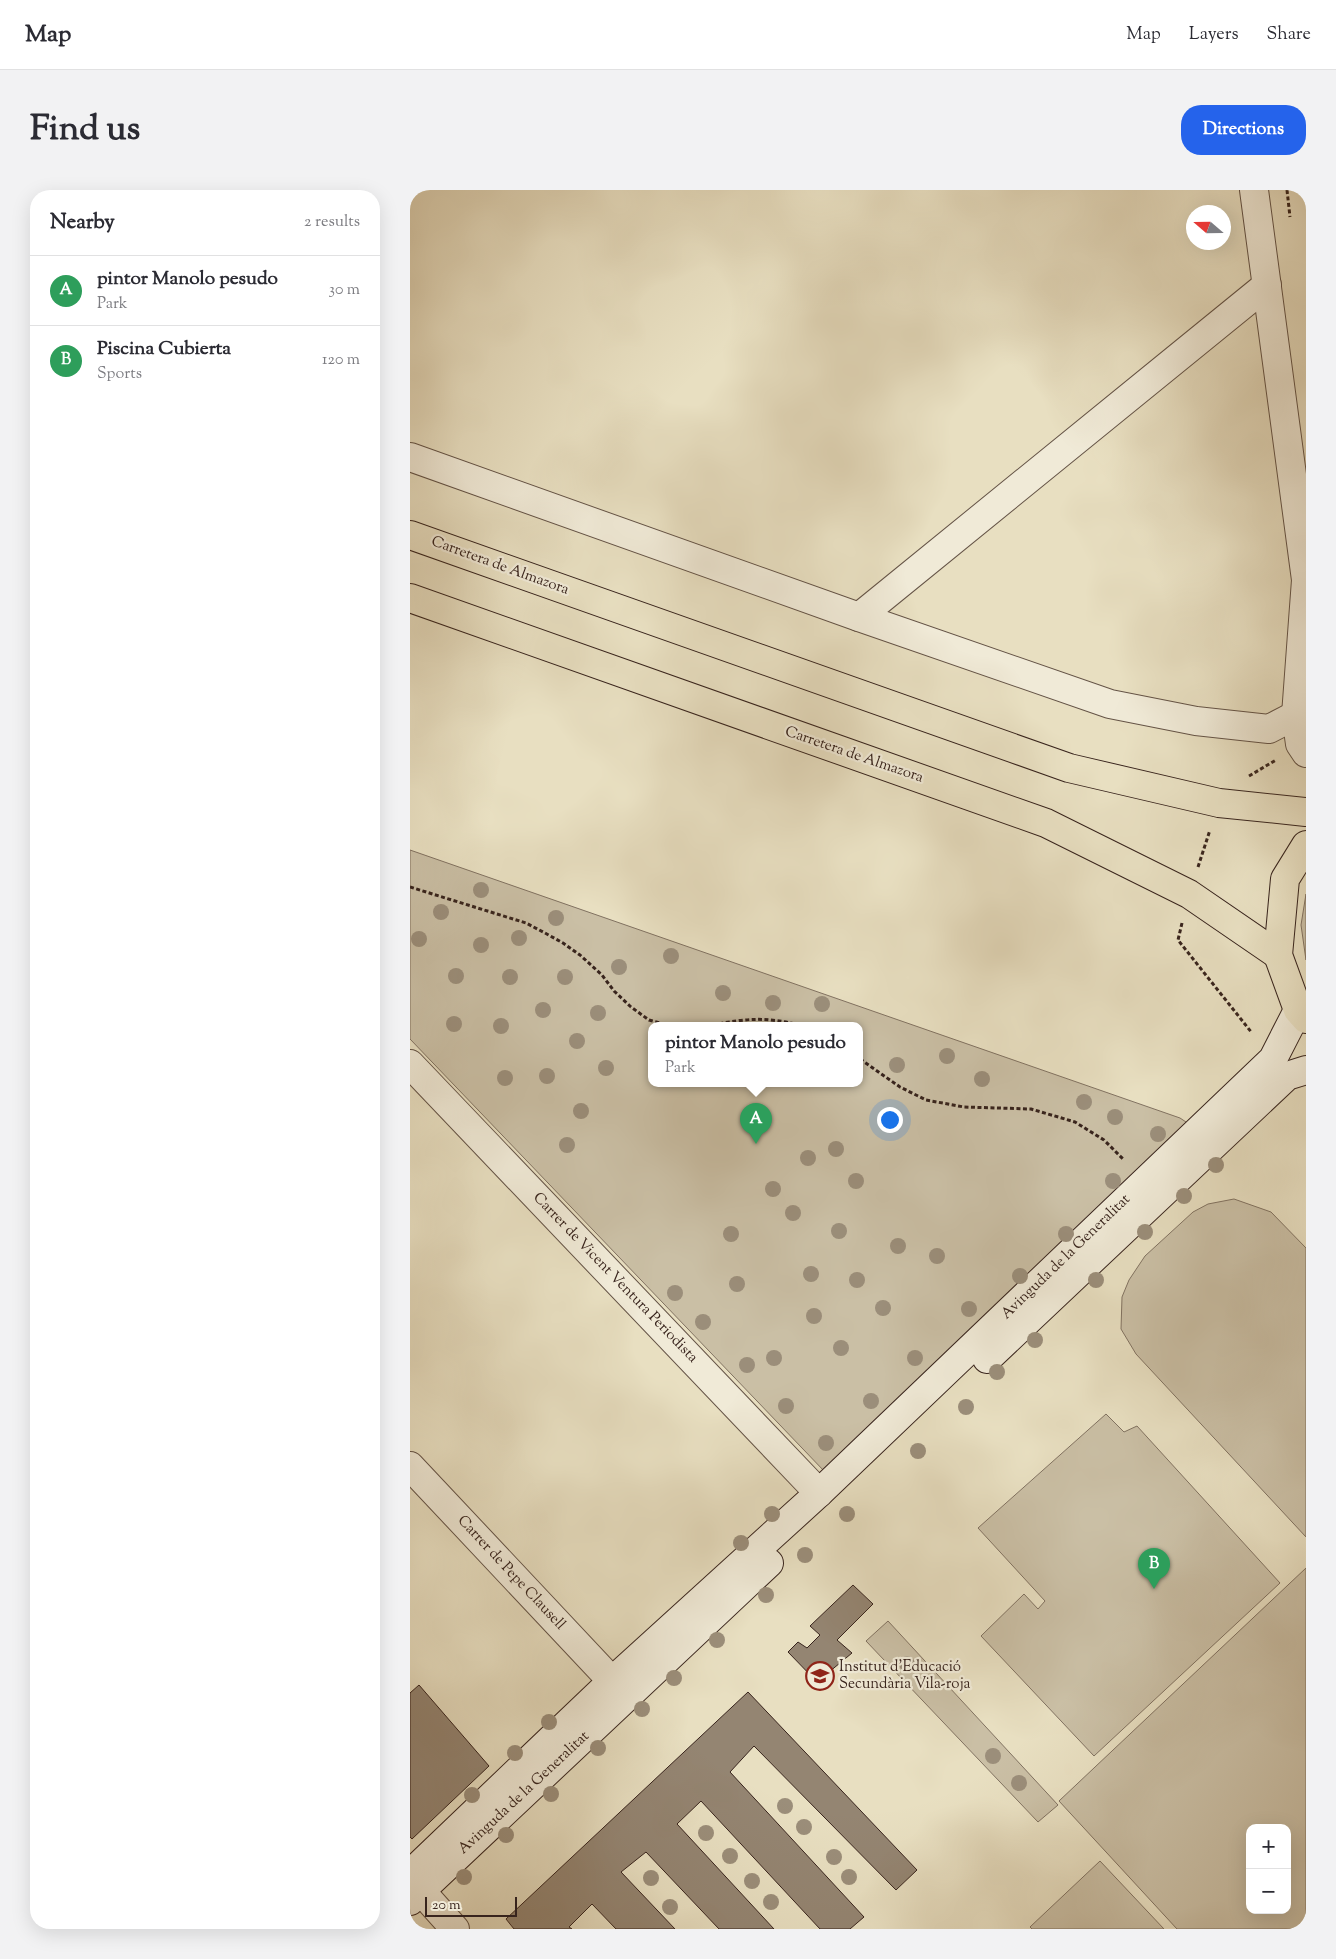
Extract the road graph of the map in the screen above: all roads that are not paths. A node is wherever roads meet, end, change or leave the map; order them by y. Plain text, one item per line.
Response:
1 (1254, 190) edge
2 (1266, 285) junction
3 (410, 457) edge
4 (410, 534) edge
5 (410, 598) edge
6 (858, 617) junction
7 (1296, 715) junction
8 (1306, 753) edge
9 (1306, 812) edge
10 (1306, 845) edge
11 (1278, 955) junction
12 (1302, 1014) edge
13 (410, 1064) edge
14 (1306, 1070) edge
15 (410, 1466) edge
16 (825, 1499) junction
17 (620, 1688) junction
18 (413, 1886) edge
19 (455, 1929) edge

1 - 2 street
2 - 6 street
2 - 7 street
3 - 6 street
4 - 9 main road, Carretera de Almazora
5 - 11 main road, Carretera de Almazora
6 - 7 street
7 - 8 street
10 - 11 main road
11 - 12 main road
12 - 16 street, Avinguda de la Generalitat
13 - 16 street, Carrer de Vicent Ventura Periodista
14 - 16 street, Avinguda de la Generalitat
15 - 17 street, Carrer de Pepe Clausell
16 - 17 street, Avinguda de la Generalitat
17 - 18 street, Avinguda de la Generalitat
18 - 19 street

